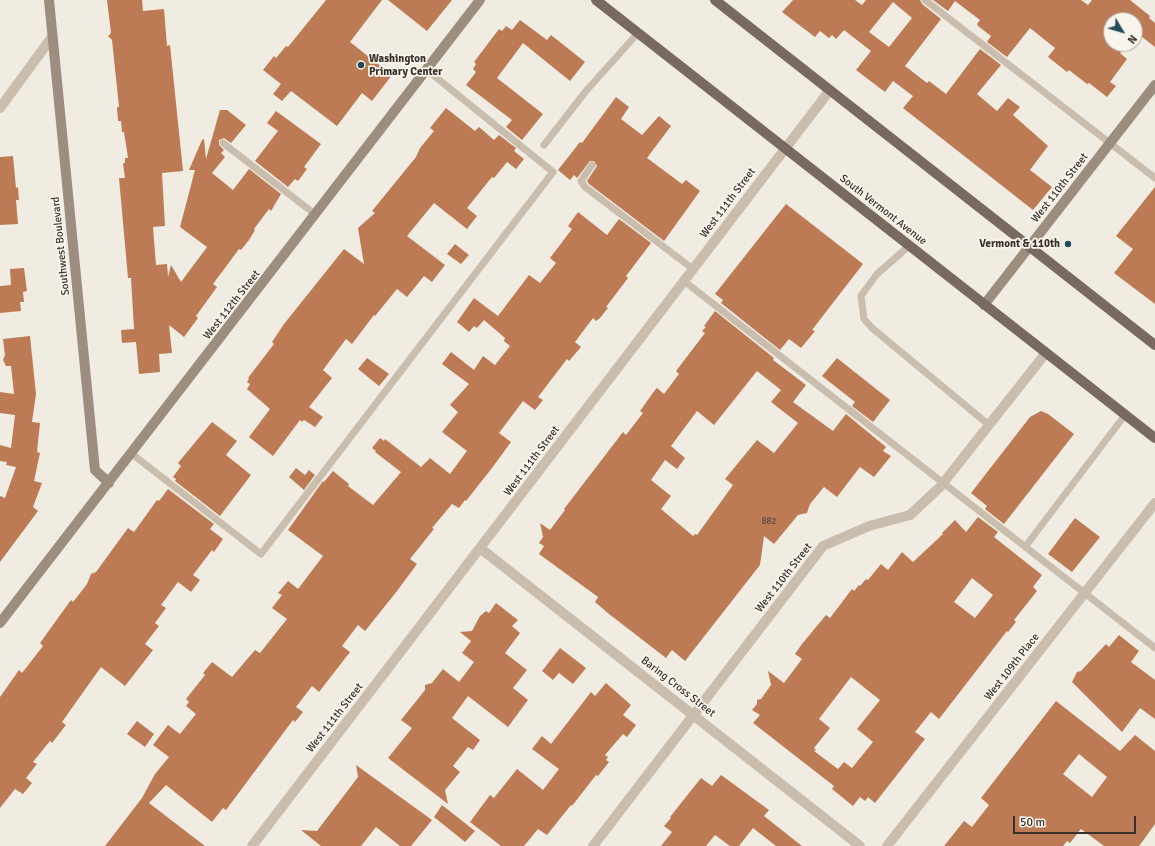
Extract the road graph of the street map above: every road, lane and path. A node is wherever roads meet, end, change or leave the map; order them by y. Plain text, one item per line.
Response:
1 (49, 0) edge
2 (480, 0) edge
3 (596, 0) edge
4 (715, 0) edge
5 (924, 0) edge
6 (638, 33) junction
7 (52, 37) junction
8 (427, 70) junction
9 (1155, 85) edge
10 (830, 90) junction
11 (0, 108) edge
12 (224, 143) dead end
13 (1110, 143) junction
14 (544, 145) dead end
15 (785, 148) junction
16 (592, 165) dead end
17 (1155, 178) edge
18 (316, 215) junction
19 (909, 246) junction
20 (1029, 247) junction
21 (693, 269) junction
22 (684, 281) junction
23 (984, 305) junction
24 (1155, 345) edge
25 (1045, 354) junction
26 (1125, 415) junction
27 (990, 425) junction
28 (1155, 438) edge
29 (132, 454) junction
30 (109, 483) junction
31 (944, 483) junction
32 (1155, 503) edge
33 (1025, 547) junction
34 (480, 548) junction
35 (1085, 593) junction
36 (0, 623) edge
37 (1155, 648) edge
38 (694, 714) junction
39 (252, 846) edge
40 (593, 846) edge
41 (860, 846) edge
42 (887, 846) edge

1 - 7 street, Southwest Boulevard
2 - 8 street, West 112th Street
3 - 6 main road, South Vermont Avenue
4 - 10 main road
5 - 13 lane
6 - 14 lane
6 - 15 main road, South Vermont Avenue
7 - 11 street
7 - 30 street, Southwest Boulevard
8 - 18 street, West 112th Street
8 - 29 lane
9 - 13 street, West 110th Street
10 - 15 street, West 111th Street
10 - 20 main road
12 - 18 lane
13 - 17 lane
13 - 20 street, West 110th Street
15 - 19 main road, South Vermont Avenue
15 - 21 street, West 111th Street
16 - 21 lane
18 - 29 street, West 112th Street
19 - 23 main road, South Vermont Avenue
19 - 27 lane
20 - 23 street, West 110th Street
20 - 24 main road
21 - 22 street, West 111th Street
22 - 31 lane
22 - 34 street, West 111th Street
23 - 25 main road, South Vermont Avenue
25 - 26 main road, South Vermont Avenue
25 - 27 street, West 110th Street
26 - 28 main road, South Vermont Avenue
26 - 33 lane
27 - 31 street, West 110th Street
29 - 30 street, West 112th Street
30 - 36 street, West 112th Street
31 - 33 lane
31 - 38 street, West 110th Street
32 - 35 street, West 109th Place
33 - 35 lane
34 - 38 street, Baring Cross Street
34 - 39 street, West 111th Street
35 - 37 lane
35 - 42 street, West 109th Place
38 - 40 street, West 110th Street
38 - 41 street, Baring Cross Street

